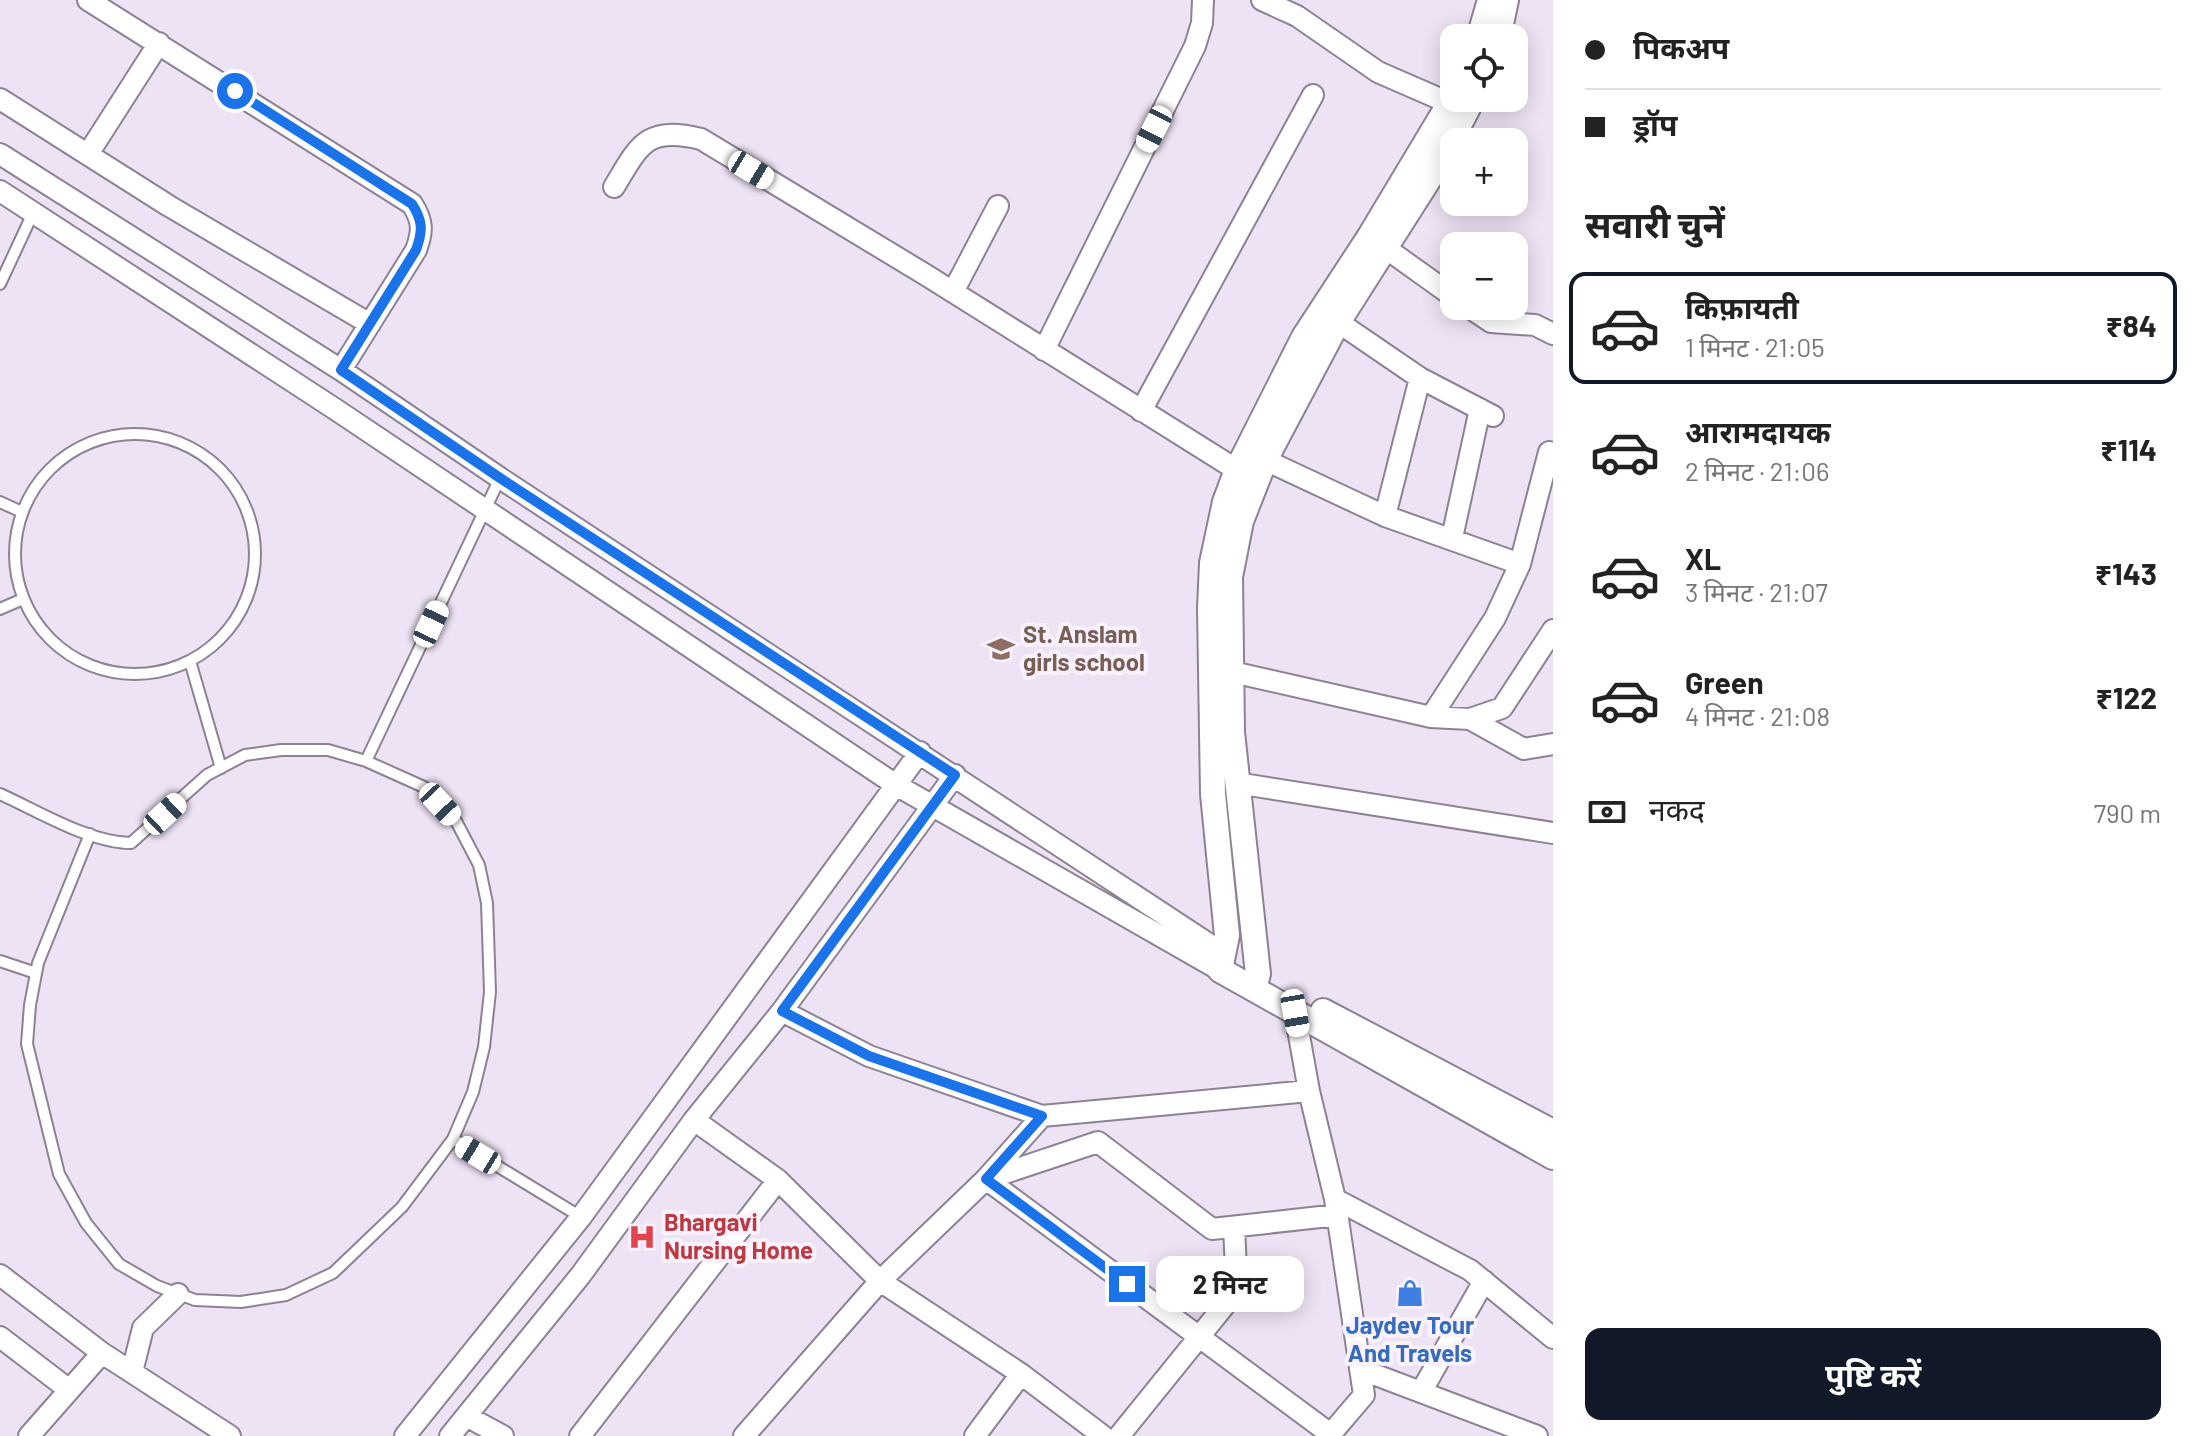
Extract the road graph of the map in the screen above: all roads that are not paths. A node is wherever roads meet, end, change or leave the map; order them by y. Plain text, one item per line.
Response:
1 (88, 0) edge
2 (1203, 0) edge
3 (1262, 0) edge
4 (1490, 0) edge
5 (1506, 0) edge
6 (1483, 24) edge
7 (1501, 24) edge
8 (159, 43) junction
9 (1440, 94) edge
10 (1313, 95) dead end
11 (0, 99) edge
12 (1458, 112) edge
13 (0, 154) edge
14 (88, 154) junction
15 (614, 187) dead end
16 (0, 191) edge
17 (998, 206) dead end
18 (33, 213) junction
19 (1377, 242) junction
20 (0, 284) edge
21 (1440, 287) edge
22 (953, 292) junction
23 (1488, 320) edge
24 (1338, 322) junction
25 (370, 324) junction
26 (1553, 334) edge
27 (1044, 350) junction
28 (341, 370) junction
29 (1420, 378) junction
30 (1141, 411) junction
31 (1549, 452) dead end
32 (1265, 460) junction
33 (1237, 470) junction
34 (500, 478) junction
35 (0, 502) edge
36 (485, 509) junction
37 (22, 512) junction
38 (1385, 516) junction
39 (1452, 538) junction
40 (1520, 564) junction
41 (23, 599) junction
42 (0, 609) edge
43 (1553, 630) edge
44 (190, 661) junction
45 (1221, 669) junction
46 (1431, 717) junction
47 (1470, 719) junction
48 (1553, 744) edge
49 (920, 752) junction
50 (366, 761) junction
51 (221, 768) junction
52 (955, 775) junction
53 (1236, 783) junction
54 (896, 785) junction
55 (0, 794) edge
56 (932, 804) junction
57 (1553, 833) edge
58 (90, 834) junction
59 (0, 961) edge
60 (1222, 962) junction
61 (36, 973) junction
62 (1256, 982) junction
63 (782, 1011) junction
64 (1295, 1013) junction
65 (1309, 1091) junction
66 (1042, 1116) junction
67 (694, 1120) junction
68 (1553, 1132) edge
69 (453, 1139) junction
70 (1553, 1157) edge
71 (986, 1179) junction
72 (778, 1180) junction
73 (1337, 1207) junction
74 (581, 1217) junction
75 (1234, 1227) junction
76 (0, 1275) edge
77 (880, 1281) junction
78 (1484, 1281) junction
79 (178, 1294) junction
80 (0, 1337) edge
81 (1198, 1337) junction
82 (1553, 1338) edge
83 (102, 1353) junction
84 (1360, 1369) junction
85 (132, 1372) junction
86 (1021, 1374) junction
87 (68, 1389) junction
88 (1421, 1392) junction
89 (468, 1417) junction
90 (1329, 1435) edge
91 (29, 1436) edge
92 (230, 1436) edge
93 (405, 1436) edge
94 (450, 1436) edge
95 (503, 1436) edge
96 (580, 1436) edge
97 (744, 1436) edge
98 (975, 1436) edge
99 (1103, 1436) edge
100 (1119, 1436) edge
101 (1537, 1436) edge

1 - 8 street
2 - 27 street
3 - 9 street
4 - 6 street
5 - 7 street
8 - 14 street
8 - 25 street
10 - 30 street
11 - 14 street
12 - 19 street
13 - 28 street
14 - 25 street
15 - 22 street
16 - 18 street
17 - 22 street
18 - 20 lane
18 - 36 street
19 - 21 street
19 - 24 street
19 - 33 street
22 - 27 street
23 - 26 street
24 - 29 street
24 - 32 street
25 - 28 street
27 - 30 street
28 - 34 street
29 - 38 street
29 - 39 street
30 - 33 street
31 - 40 street
32 - 38 street
32 - 45 street
33 - 45 street
34 - 36 lane
34 - 49 street
35 - 37 lane
36 - 50 lane
36 - 54 street
37 - 41 lane
37 - 44 lane
38 - 39 street
39 - 40 street
40 - 46 street
41 - 42 lane
41 - 44 lane
43 - 47 street
44 - 51 lane
45 - 46 street
45 - 53 street
45 - 60 street
46 - 47 street
47 - 48 street
49 - 52 street
49 - 54 street
50 - 51 lane
50 - 69 lane
51 - 58 lane
52 - 56 street
52 - 60 street
53 - 57 street
53 - 62 street
54 - 56 street
54 - 74 street
55 - 58 lane
56 - 60 street
56 - 63 street
58 - 61 lane
59 - 61 lane
60 - 62 street
61 - 79 lane
62 - 64 street
62 - 68 street
63 - 66 street
63 - 67 street
64 - 65 street
64 - 70 street
65 - 66 street
65 - 73 street
66 - 71 street
67 - 72 street
67 - 89 street
69 - 74 lane
69 - 79 lane
71 - 75 street
71 - 77 street
71 - 81 street
72 - 77 street
72 - 96 street
73 - 75 street
73 - 78 street
73 - 84 street
74 - 93 street
75 - 81 street
76 - 83 street
77 - 86 street
77 - 97 street
78 - 82 street
78 - 88 street
79 - 85 street
80 - 87 street
81 - 90 street
81 - 100 street
83 - 85 street
83 - 87 street
84 - 88 street
84 - 90 street
85 - 92 street
86 - 98 street
86 - 99 street
87 - 91 street
88 - 101 street
89 - 94 street
89 - 95 street

